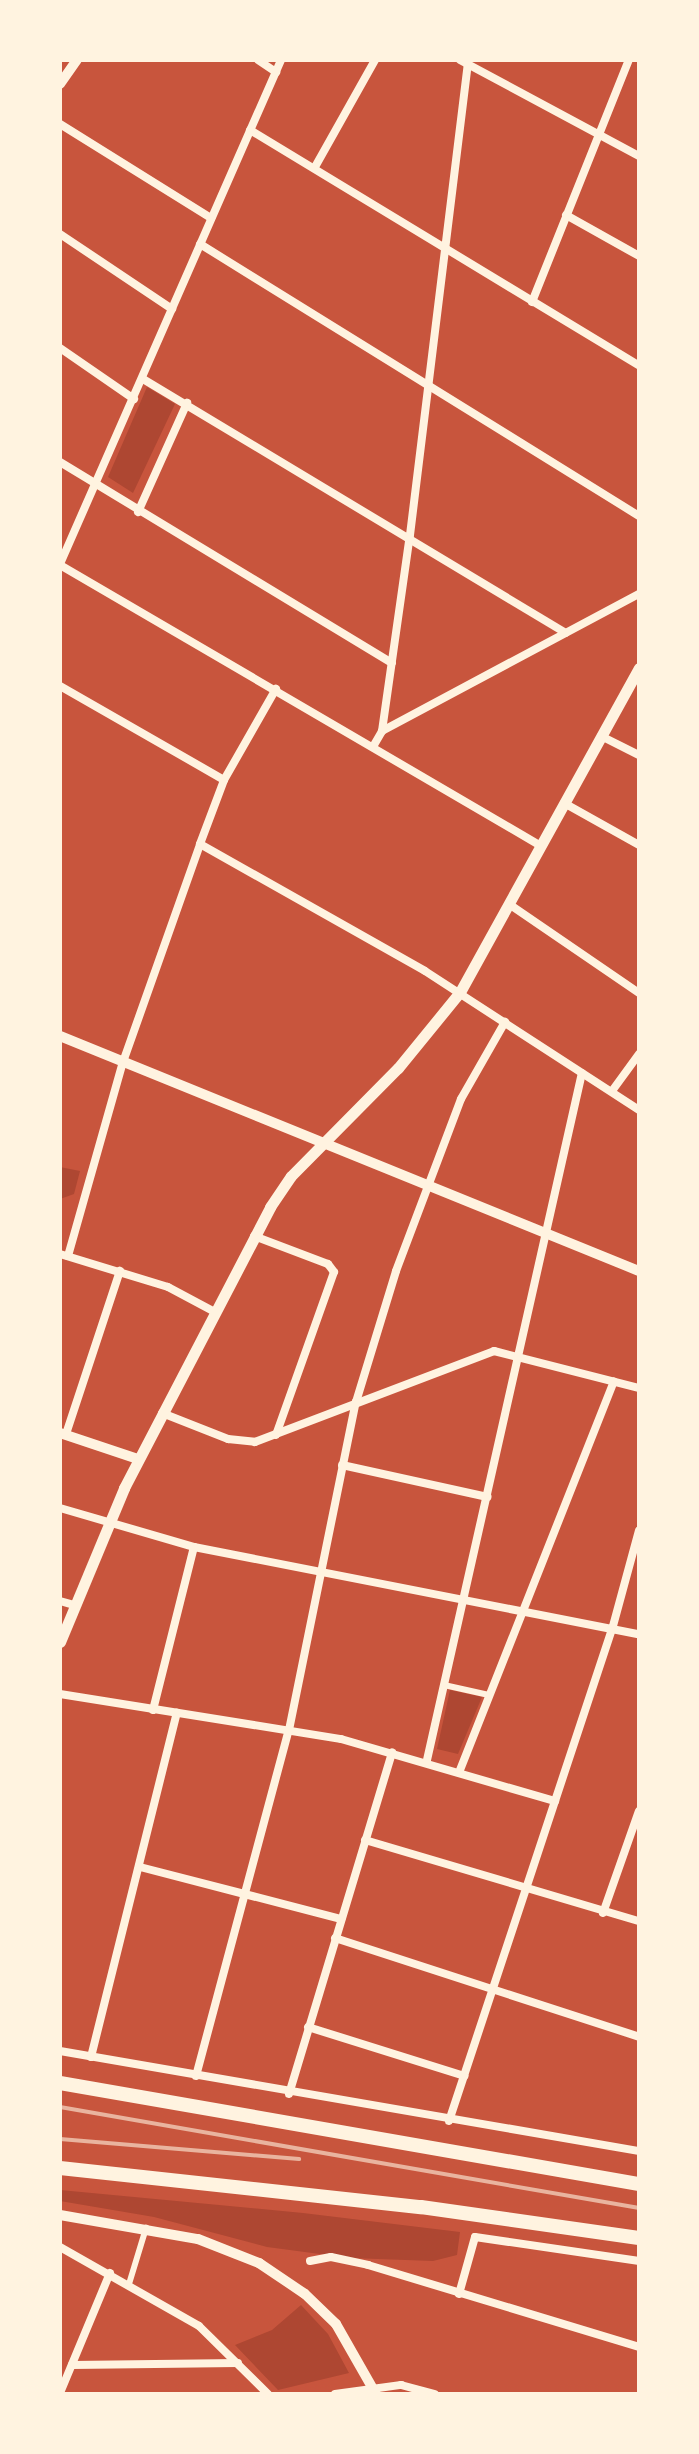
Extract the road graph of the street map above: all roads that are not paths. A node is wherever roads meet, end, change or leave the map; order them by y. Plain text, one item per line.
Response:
1 (77, 60) edge
2 (258, 60) edge
3 (281, 60) edge
4 (375, 60) edge
5 (629, 60) edge
6 (465, 61) edge
7 (276, 72) junction
8 (60, 84) edge
9 (60, 124) edge
10 (250, 130) junction
11 (599, 133) junction
12 (639, 156) edge
13 (315, 167) junction
14 (566, 215) junction
15 (211, 218) junction
16 (60, 234) edge
17 (200, 244) junction
18 (445, 247) junction
19 (639, 256) edge
20 (532, 302) junction
21 (172, 309) junction
22 (60, 348) edge
23 (639, 366) edge
24 (143, 379) junction
25 (427, 386) junction
26 (134, 399) junction
27 (187, 403) junction
28 (60, 462) edge
29 (95, 485) junction
30 (138, 512) junction
31 (639, 516) edge
32 (410, 535) junction
33 (60, 565) edge
34 (639, 594) edge
35 (566, 633) junction
36 (392, 663) junction
37 (639, 668) edge
38 (60, 686) edge
39 (276, 689) junction
40 (382, 731) junction
41 (601, 736) junction
42 (374, 745) junction
43 (639, 755) edge
44 (224, 780) junction
45 (564, 803) junction
46 (200, 844) junction
47 (639, 845) edge
48 (541, 846) junction
49 (509, 904) junction
50 (460, 992) junction
51 (639, 993) edge
52 (505, 1022) junction
53 (60, 1036) edge
54 (639, 1054) edge
55 (123, 1062) junction
56 (582, 1073) junction
57 (612, 1091) junction
58 (639, 1110) edge
59 (321, 1144) junction
60 (428, 1187) junction
61 (254, 1236) junction
62 (545, 1236) junction
63 (64, 1255) edge
64 (120, 1271) junction
65 (639, 1271) edge
66 (213, 1311) junction
67 (517, 1357) junction
68 (614, 1381) junction
69 (639, 1388) edge
70 (356, 1402) junction
71 (162, 1413) junction
72 (63, 1434) edge
73 (276, 1435) junction
74 (138, 1459) junction
75 (342, 1465) junction
76 (488, 1497) junction
77 (60, 1508) edge
78 (108, 1523) junction
79 (639, 1530) edge
80 (194, 1547) junction
81 (318, 1574) junction
82 (465, 1597) junction
83 (60, 1601) edge
84 (74, 1605) junction
85 (524, 1609) junction
86 (613, 1626) junction
87 (639, 1634) edge
88 (60, 1642) edge
89 (444, 1685) junction
90 (60, 1694) edge
91 (489, 1695) junction
92 (153, 1710) junction
93 (177, 1713) junction
94 (289, 1730) junction
95 (392, 1752) junction
96 (427, 1760) junction
97 (460, 1770) junction
98 (555, 1801) junction
99 (639, 1811) edge
100 (365, 1840) junction
101 (140, 1867) junction
102 (525, 1889) junction
103 (243, 1892) junction
104 (603, 1913) junction
105 (341, 1919) junction
106 (639, 1921) edge
107 (335, 1938) junction
108 (490, 1989) junction
109 (308, 2027) junction
110 (639, 2037) edge
111 (60, 2051) edge
112 (91, 2057) junction
113 (196, 2076) junction
114 (464, 2076) junction
115 (60, 2083) edge
116 (289, 2094) junction
117 (449, 2121) junction
118 (639, 2151) edge
119 (60, 2168) edge
120 (639, 2184) edge
121 (60, 2215) edge
122 (146, 2228) junction
123 (639, 2238) edge
124 (60, 2247) edge
125 (310, 2261) dead end
126 (639, 2261) edge
127 (110, 2273) junction
128 (129, 2284) junction
129 (459, 2294) junction
130 (639, 2347) edge
131 (238, 2363) junction
132 (72, 2365) junction
133 (374, 2391) edge
134 (60, 2393) edge
135 (268, 2394) edge
136 (335, 2394) edge
137 (435, 2394) edge

1 - 8 street
2 - 7 street
3 - 7 street
4 - 13 street
5 - 11 street
6 - 11 street
6 - 18 street
7 - 10 street
9 - 15 street
10 - 13 street
10 - 15 street
11 - 12 street
11 - 14 street
13 - 18 street
14 - 19 street
14 - 20 street
15 - 17 street
16 - 21 street
17 - 21 street
17 - 25 street
18 - 20 street
18 - 25 street
20 - 23 street
21 - 24 street
22 - 26 street
24 - 26 street
24 - 27 street
25 - 31 street
25 - 32 street
26 - 29 street
27 - 30 street
27 - 32 street
28 - 29 street
29 - 30 street
29 - 33 street
30 - 36 street
32 - 35 street
32 - 36 street
33 - 39 street
34 - 35 street
35 - 40 street
36 - 40 street
37 - 41 main road
38 - 44 street
39 - 42 street
39 - 44 street
40 - 42 street
41 - 43 street
41 - 45 main road
42 - 48 street
44 - 46 street
45 - 47 street
45 - 48 main road
46 - 50 street
46 - 55 street
48 - 49 main road
49 - 50 main road
49 - 51 street
50 - 52 street
50 - 59 main road
52 - 56 street
52 - 60 street
53 - 55 street
54 - 57 street
55 - 59 street
55 - 63 street
56 - 57 street
56 - 62 street
57 - 58 street
59 - 60 street
59 - 61 main road
60 - 62 street
60 - 70 street
61 - 66 main road
61 - 73 street
62 - 65 street
62 - 67 street
63 - 64 street
64 - 66 street
64 - 72 street
66 - 71 main road
67 - 68 street
67 - 70 street
67 - 76 street
68 - 69 street
68 - 85 street
70 - 73 street
70 - 75 street
71 - 73 street
71 - 74 main road
72 - 74 street
74 - 78 main road
75 - 76 street
75 - 81 street
76 - 82 street
77 - 78 street
78 - 80 street
78 - 84 main road
79 - 86 street
80 - 81 street
80 - 92 street
81 - 82 street
81 - 94 street
82 - 85 street
82 - 89 street
83 - 84 street
84 - 88 main road
85 - 86 street
85 - 91 street
86 - 87 street
86 - 98 street
89 - 91 street
89 - 96 street
90 - 92 street
91 - 97 street
92 - 93 street
93 - 94 street
93 - 101 street
94 - 95 street
94 - 103 street
95 - 96 street
95 - 100 street
96 - 97 street
97 - 98 street
98 - 102 street
99 - 104 street
100 - 102 street
100 - 105 street
101 - 103 street
101 - 112 street
102 - 104 street
102 - 108 street
103 - 105 street
103 - 113 street
104 - 106 street
105 - 107 street
107 - 108 street
107 - 109 street
108 - 110 street
108 - 114 street
109 - 114 street
109 - 116 street
111 - 112 street
112 - 113 street
113 - 116 street
114 - 117 street
115 - 120 highway
116 - 117 street
117 - 118 street
119 - 123 highway
121 - 122 street
122 - 128 street
122 - 133 street
124 - 127 street
125 - 129 street
126 - 129 street
127 - 128 street
127 - 132 street
128 - 131 street
129 - 130 street
131 - 132 street
131 - 135 street
132 - 134 street
133 - 136 street
133 - 137 street

